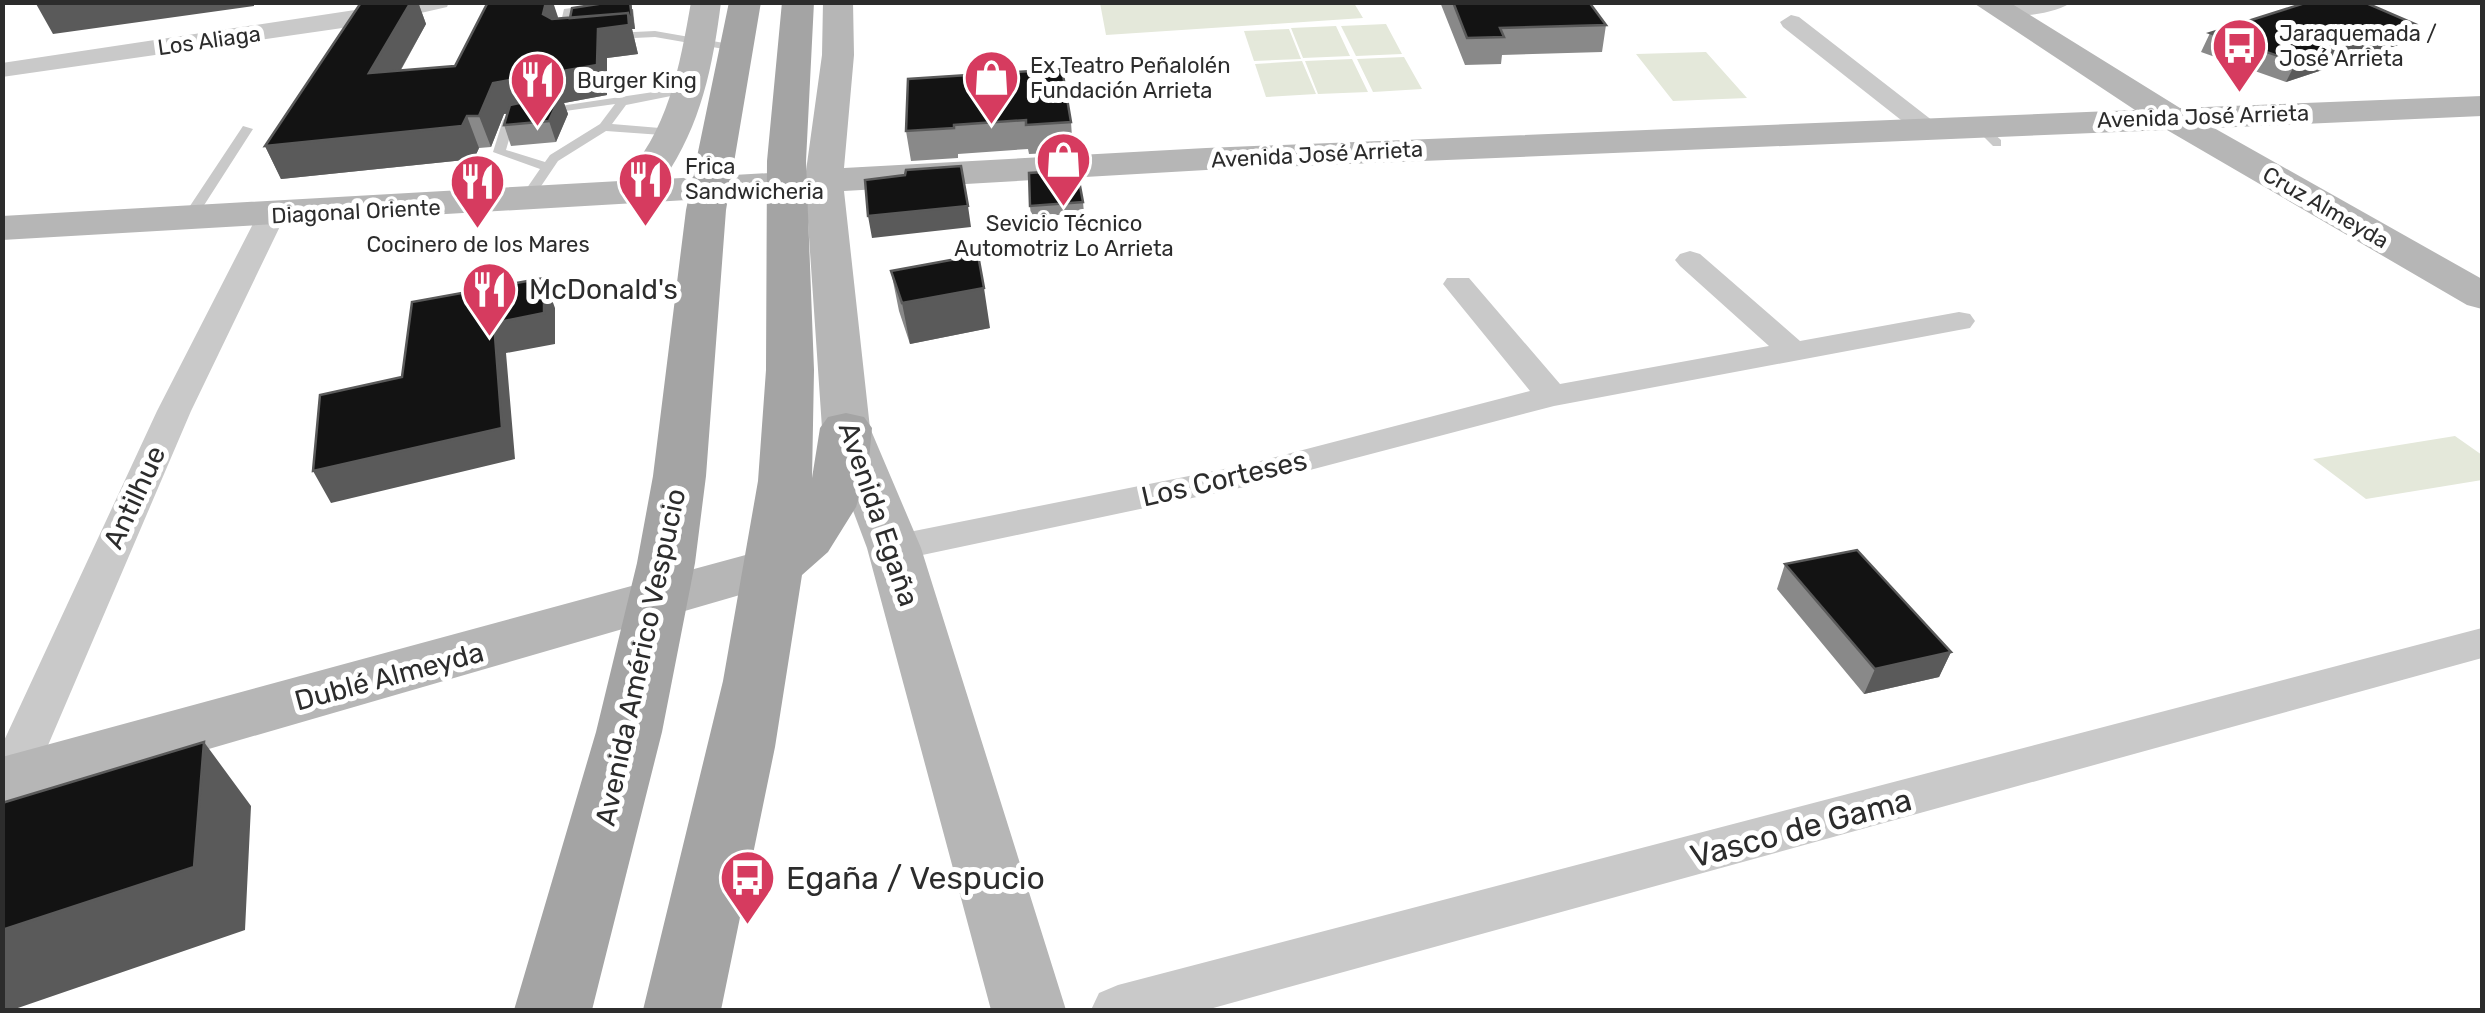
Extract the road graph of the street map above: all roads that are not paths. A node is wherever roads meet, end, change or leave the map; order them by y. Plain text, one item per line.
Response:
1 (439, 2) edge
2 (648, 2) edge
3 (706, 2) edge
4 (746, 2) edge
5 (798, 2) edge
6 (838, 2) edge
7 (2062, 2) edge
8 (414, 4) edge
9 (606, 4) edge
10 (1993, 6) edge
11 (1791, 22) dead end
12 (655, 34) junction
13 (609, 37) junction
14 (593, 38) edge
15 (577, 40) edge
16 (701, 42) junction
17 (742, 50) junction
18 (2, 70) edge
19 (687, 90) junction
20 (632, 98) junction
21 (2482, 106) edge
22 (2170, 117) junction
23 (604, 126) junction
24 (1924, 126) junction
25 (247, 129) dead end
26 (672, 134) junction
27 (548, 167) junction
28 (805, 181) junction
29 (710, 188) junction
30 (628, 194) junction
31 (524, 201) junction
32 (271, 216) junction
33 (187, 221) junction
34 (2, 228) edge
35 (1690, 260) dead end
36 (1458, 284) dead end
37 (2482, 296) edge
38 (1959, 321) dead end
39 (1794, 352) junction
40 (1552, 396) junction
41 (846, 428) junction
42 (894, 548) junction
43 (775, 566) junction
44 (658, 601) junction
45 (2482, 643) edge
46 (4, 783) edge
47 (553, 1010) edge
48 (682, 1010) edge
49 (1028, 1010) edge
50 (1118, 1010) edge

1 - 8 street, Los Aliaga
2 - 9 lane
2 - 12 lane
3 - 16 main road
4 - 17 main road, Avenida Américo Vespucio
5 - 28 main road
6 - 28 main road, Avenida Egaña
7 - 10 street
8 - 18 street, Los Aliaga
9 - 13 lane
9 - 15 lane
10 - 22 main road, Cruz Almeyda
11 - 24 street
12 - 13 lane
12 - 16 lane
13 - 14 lane
16 - 17 lane
16 - 19 main road
17 - 29 main road, Avenida Américo Vespucio
19 - 20 lane
19 - 26 main road
20 - 23 lane
20 - 27 lane
21 - 22 main road, Avenida José Arrieta
22 - 24 main road, Avenida José Arrieta
22 - 37 main road, Cruz Almeyda
23 - 26 lane
23 - 27 lane
24 - 28 main road, Avenida José Arrieta
25 - 33 lane
26 - 30 main road
27 - 31 lane
28 - 29 main road, Avenida José Arrieta
28 - 41 main road, Avenida Egaña
28 - 43 main road
29 - 30 main road, Diagonal Oriente
29 - 44 main road, Avenida Américo Vespucio
30 - 31 main road, Diagonal Oriente
31 - 32 main road, Diagonal Oriente
32 - 33 main road, Diagonal Oriente
32 - 46 street, Antilhue
33 - 34 main road, Diagonal Oriente
35 - 39 street
36 - 40 street
38 - 39 street, Los Corteses
39 - 40 street, Los Corteses
40 - 42 street, Los Corteses
41 - 42 main road, Avenida Egaña
41 - 43 main road
42 - 49 main road, Avenida Egaña
43 - 44 main road, Dublé Almeyda
43 - 48 main road
44 - 46 main road, Dublé Almeyda
44 - 47 main road, Avenida Américo Vespucio
45 - 50 street, Vasco de Gama

